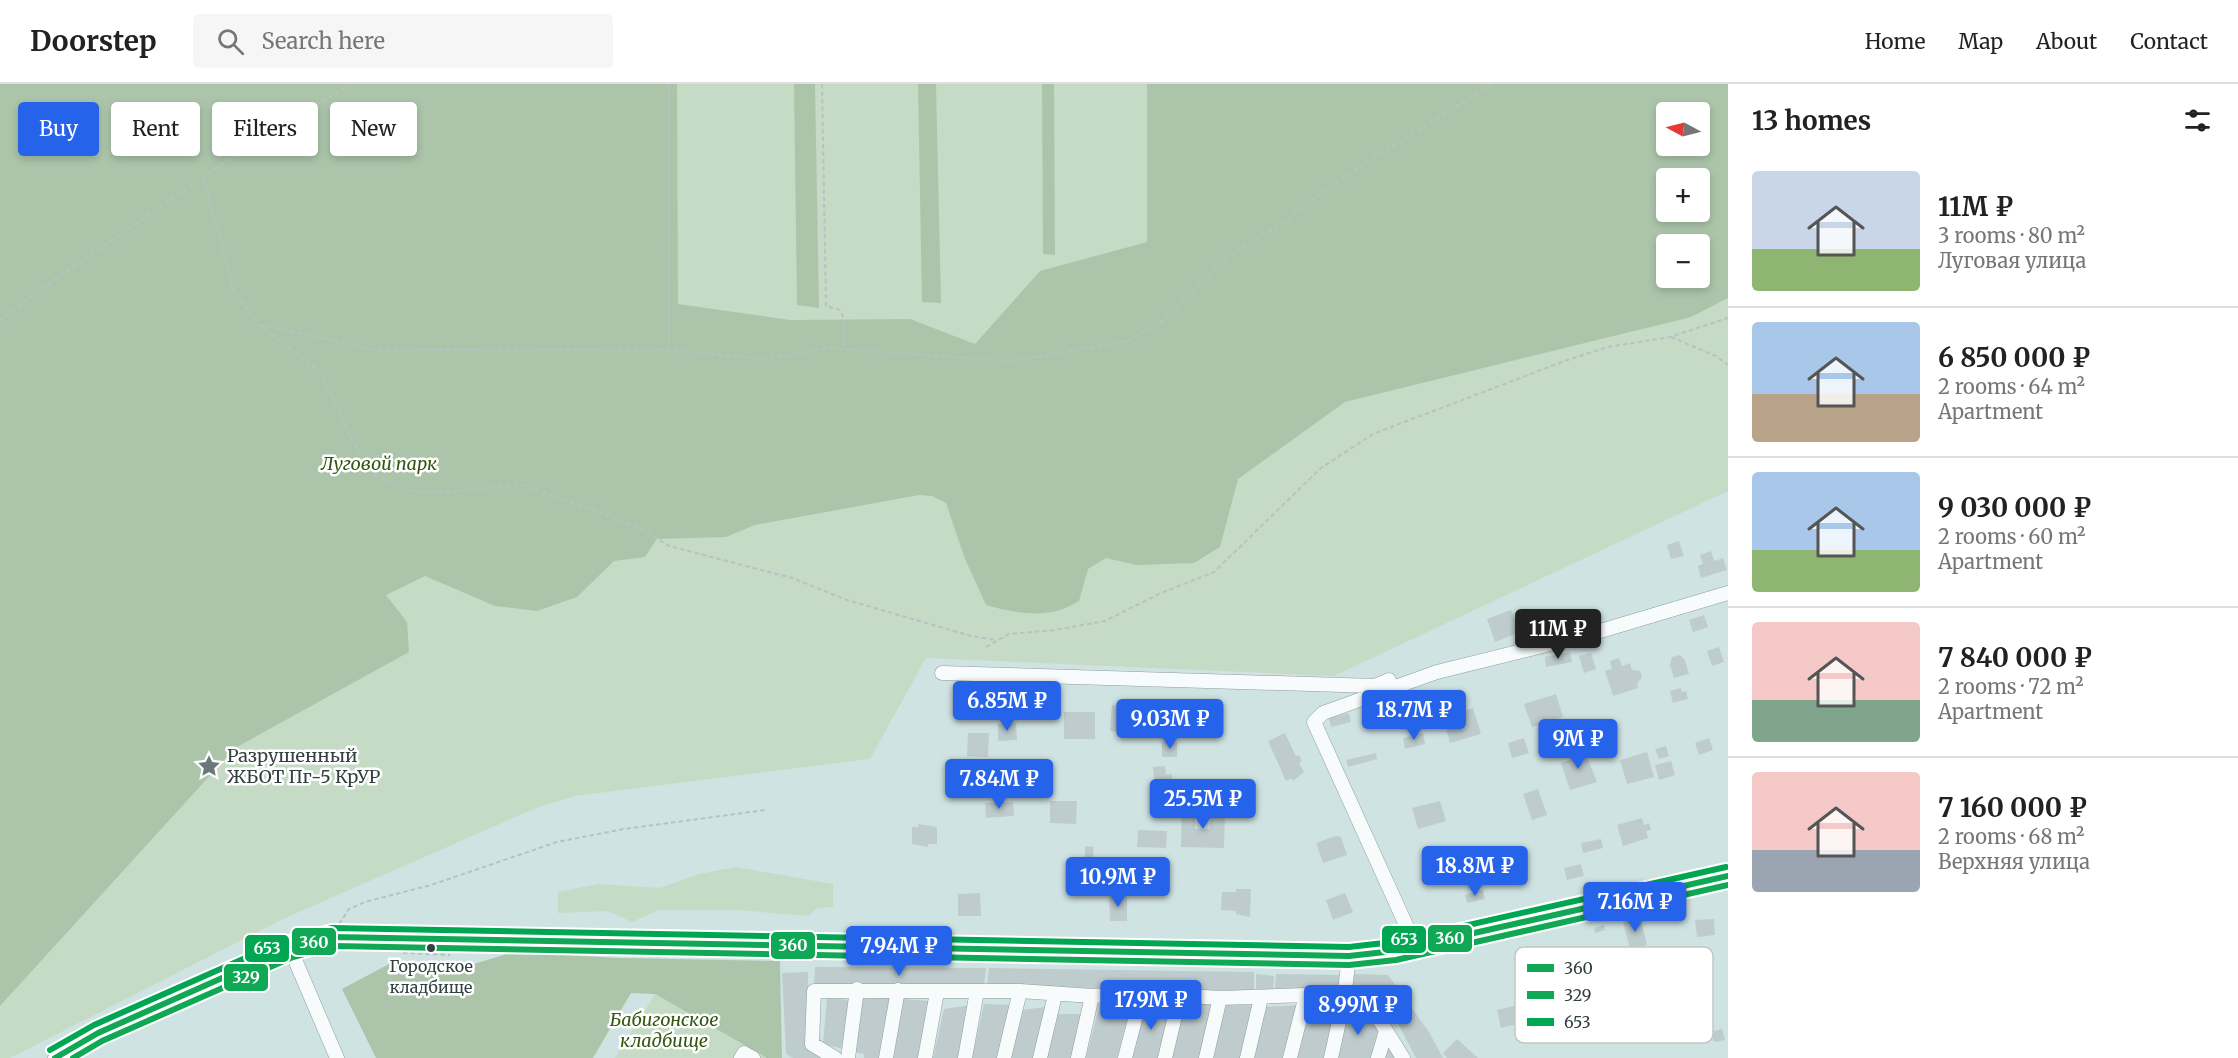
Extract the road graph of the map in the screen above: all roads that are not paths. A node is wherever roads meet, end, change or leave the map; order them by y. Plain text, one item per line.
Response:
1 (1728, 593) edge
2 (942, 673) dead end
3 (1415, 680) junction
4 (1728, 876) edge
5 (1416, 946) junction
6 (290, 948) junction
7 (1349, 956) junction
8 (857, 989) junction
9 (898, 990) junction
10 (977, 991) junction
11 (1020, 991) junction
12 (937, 992) junction
13 (1142, 993) junction
14 (1055, 995) junction
15 (1180, 995) junction
16 (1306, 995) junction
17 (1092, 996) junction
18 (1220, 998) junction
19 (1261, 998) junction
20 (1344, 999) junction
21 (1386, 1031) junction
22 (55, 1058) edge
23 (337, 1058) edge
24 (741, 1058) edge
25 (753, 1058) edge
26 (835, 1058) edge
27 (848, 1058) edge
28 (886, 1058) edge
29 (925, 1058) edge
30 (965, 1058) edge
31 (1004, 1058) edge
32 (1040, 1058) edge
33 (1078, 1058) edge
34 (1125, 1058) edge
35 (1165, 1058) edge
36 (1206, 1058) edge
37 (1247, 1058) edge
38 (1290, 1058) edge
39 (1331, 1058) edge
40 (1378, 1058) edge
41 (1403, 1058) edge

1 - 3 street
2 - 3 street
3 - 5 street
4 - 5 street
5 - 7 street
6 - 7 street
6 - 22 street
6 - 23 street
7 - 20 street
8 - 9 street
8 - 26 street
8 - 27 street
9 - 12 street
9 - 28 street
10 - 11 street
10 - 12 street
10 - 30 street
11 - 14 street
11 - 31 street
12 - 29 street
13 - 15 street
13 - 17 street
13 - 34 street
14 - 17 street
14 - 32 street
15 - 18 street
15 - 35 street
16 - 19 street
16 - 20 street
16 - 38 street
17 - 33 street
18 - 19 street
18 - 36 street
19 - 37 street
20 - 21 street
20 - 39 street
21 - 40 street
21 - 41 street
24 - 25 street

